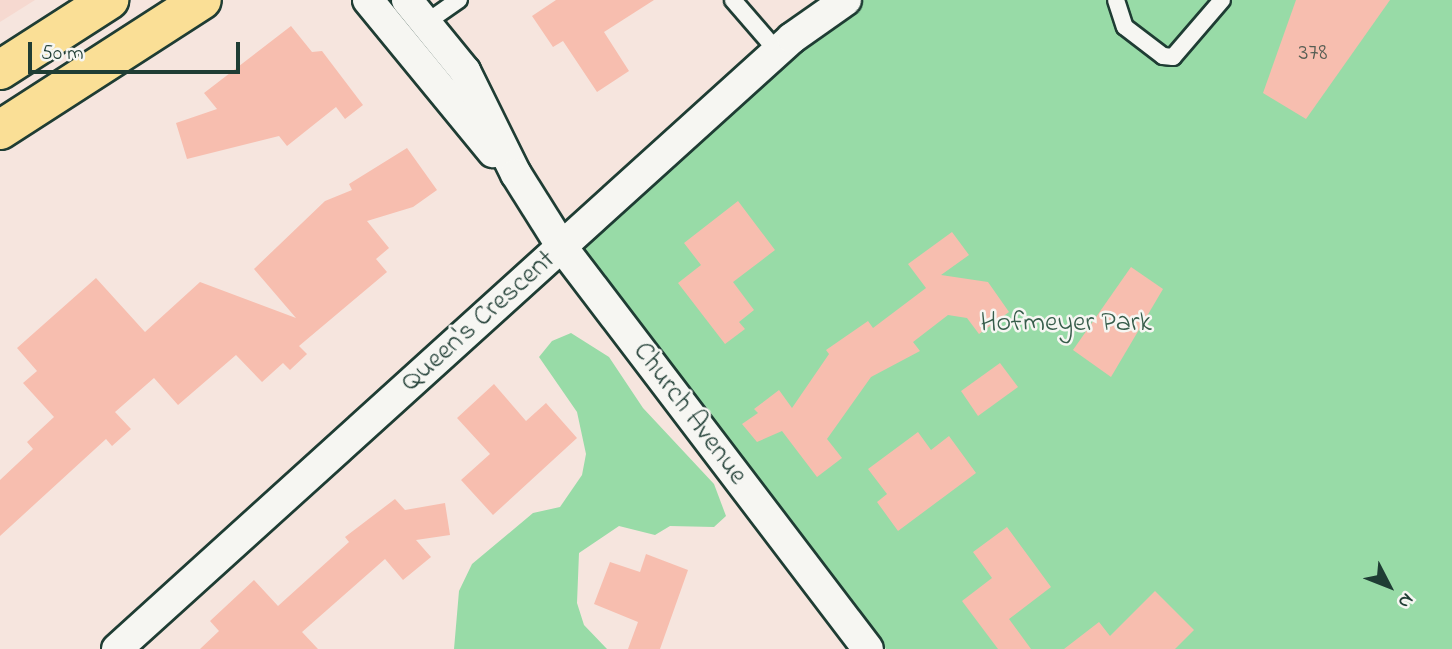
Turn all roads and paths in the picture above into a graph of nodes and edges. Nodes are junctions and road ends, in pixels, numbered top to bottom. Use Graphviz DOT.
graph roads {
  1 [pos="87,0"];
  2 [pos="109,0"];
  3 [pos="202,0"];
  4 [pos="368,0"];
  5 [pos="407,0"];
  6 [pos="459,0"];
  7 [pos="733,0"];
  8 [pos="846,0"];
  9 [pos="1116,0"];
  10 [pos="1222,0"];
  11 [pos="427,22"];
  12 [pos="36,46"];
  13 [pos="778,52"];
  14 [pos="0,70"];
  15 [pos="0,130"];
  16 [pos="516,174"];
  17 [pos="562,247"];
  18 [pos="117,649"];
  19 [pos="869,649"];
  1 -- 12 [label="main road"];
  2 -- 12 [label="main road"];
  3 -- 15 [label="main road"];
  4 -- 16 [label="street, Church Avenue"];
  5 -- 11 [label="street, Church Avenue"];
  6 -- 11 [label="lane"];
  7 -- 13 [label="lane"];
  8 -- 13 [label="street, Queen's Crescent"];
  9 -- 10 [label="lane"];
  11 -- 16 [label="street, Church Avenue"];
  12 -- 14 [label="main road"];
  13 -- 17 [label="street, Queen's Crescent"];
  16 -- 17 [label="street, Church Avenue"];
  17 -- 18 [label="street, Queen's Crescent"];
  17 -- 19 [label="street, Church Avenue"];
}
